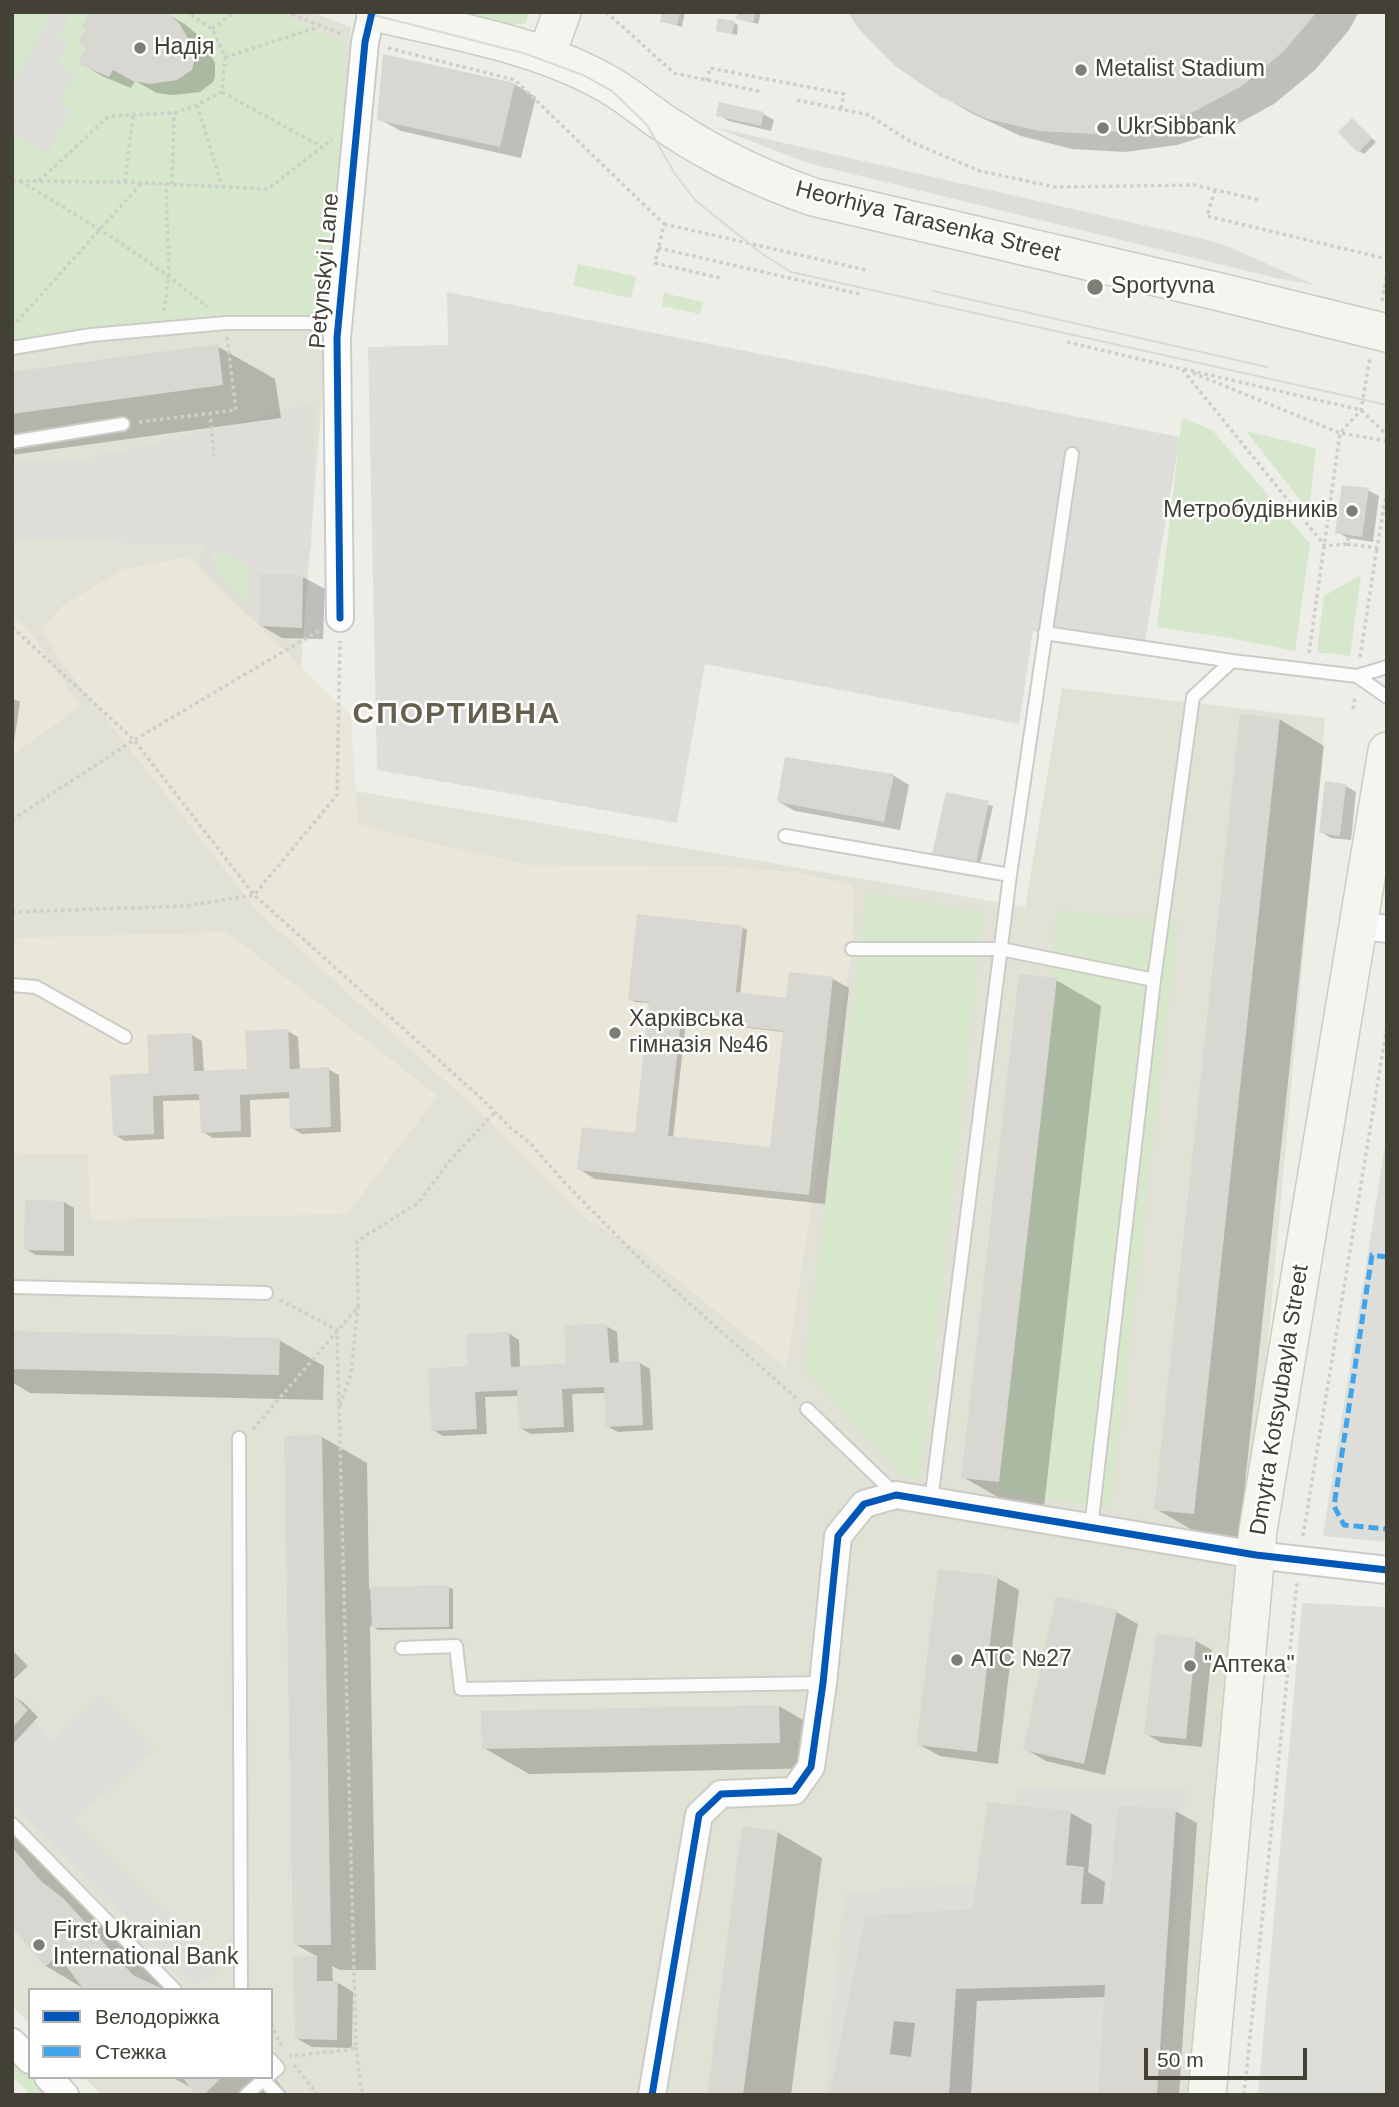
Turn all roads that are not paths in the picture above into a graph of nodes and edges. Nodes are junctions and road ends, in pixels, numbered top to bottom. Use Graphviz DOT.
graph roads {
  1 [pos="562,12"];
  2 [pos="371,22"];
  3 [pos="546,56"];
  4 [pos="338,323"];
  5 [pos="1380,331"];
  6 [pos="12,348"];
  7 [pos="123,424"];
  8 [pos="12,442"];
  9 [pos="1072,454"];
  10 [pos="340,618"];
  11 [pos="1045,633"];
  12 [pos="1232,661"];
  13 [pos="1387,667"];
  14 [pos="1357,676"];
  15 [pos="1387,697"];
  16 [pos="1387,751"];
  17 [pos="785,836"];
  18 [pos="1010,875"];
  19 [pos="1372,927"];
  20 [pos="852,950"];
  21 [pos="1001,950"];
  22 [pos="1154,980"];
  23 [pos="12,985"];
  24 [pos="125,1037"];
  25 [pos="12,1287"];
  26 [pos="266,1293"];
  27 [pos="807,1409"];
  28 [pos="239,1438"];
  29 [pos="896,1495"];
  30 [pos="931,1501"];
  31 [pos="1091,1528"];
  32 [pos="1256,1555"];
  33 [pos="1387,1570"];
  34 [pos="402,1648"];
  35 [pos="823,1682"];
  36 [pos="12,1824"];
  37 [pos="173,1988"];
  38 [pos="242,1988"];
  39 [pos="12,2042"];
  40 [pos="28,2058"];
  41 [pos="50,2079"];
  42 [pos="264,2079"];
  43 [pos="267,2079"];
  44 [pos="65,2095"];
  45 [pos="246,2095"];
  46 [pos="278,2095"];
  47 [pos="652,2095"];
  48 [pos="1208,2095"];
  1 -- 3 [label="main road"];
  2 -- 3 [label="main road, Heorhiya Tarasenka Street"];
  2 -- 4 [label="street, Petynskyi Lane"];
  3 -- 5 [label="main road, Heorhiya Tarasenka Street"];
  4 -- 6 [label="lane"];
  4 -- 10 [label="street, Petynskyi Lane"];
  7 -- 8 [label="lane"];
  9 -- 11 [label="lane"];
  11 -- 12 [label="lane"];
  11 -- 18 [label="lane"];
  12 -- 14 [label="lane"];
  12 -- 22 [label="lane"];
  13 -- 14 [label="lane"];
  14 -- 15 [label="lane"];
  16 -- 19 [label="main road, Dmytra Kotsyubayla Street"];
  17 -- 18 [label="lane"];
  18 -- 21 [label="lane"];
  19 -- 32 [label="main road, Dmytra Kotsyubayla Street"];
  20 -- 21 [label="lane"];
  21 -- 22 [label="lane"];
  21 -- 30 [label="lane"];
  22 -- 31 [label="lane"];
  23 -- 24 [label="lane"];
  25 -- 26 [label="lane"];
  27 -- 29 [label="lane"];
  28 -- 38 [label="lane"];
  29 -- 30 [label="street"];
  29 -- 35 [label="street"];
  30 -- 31 [label="street"];
  31 -- 32 [label="street"];
  32 -- 33 [label="street"];
  32 -- 48 [label="main road, Dmytra Kotsyubayla Street"];
  34 -- 35 [label="lane"];
  35 -- 47 [label="street"];
  36 -- 37 [label="lane"];
  39 -- 40 [label="street"];
  41 -- 44 [label="street"];
  42 -- 45 [label="lane"];
  43 -- 46 [label="lane"];
}
